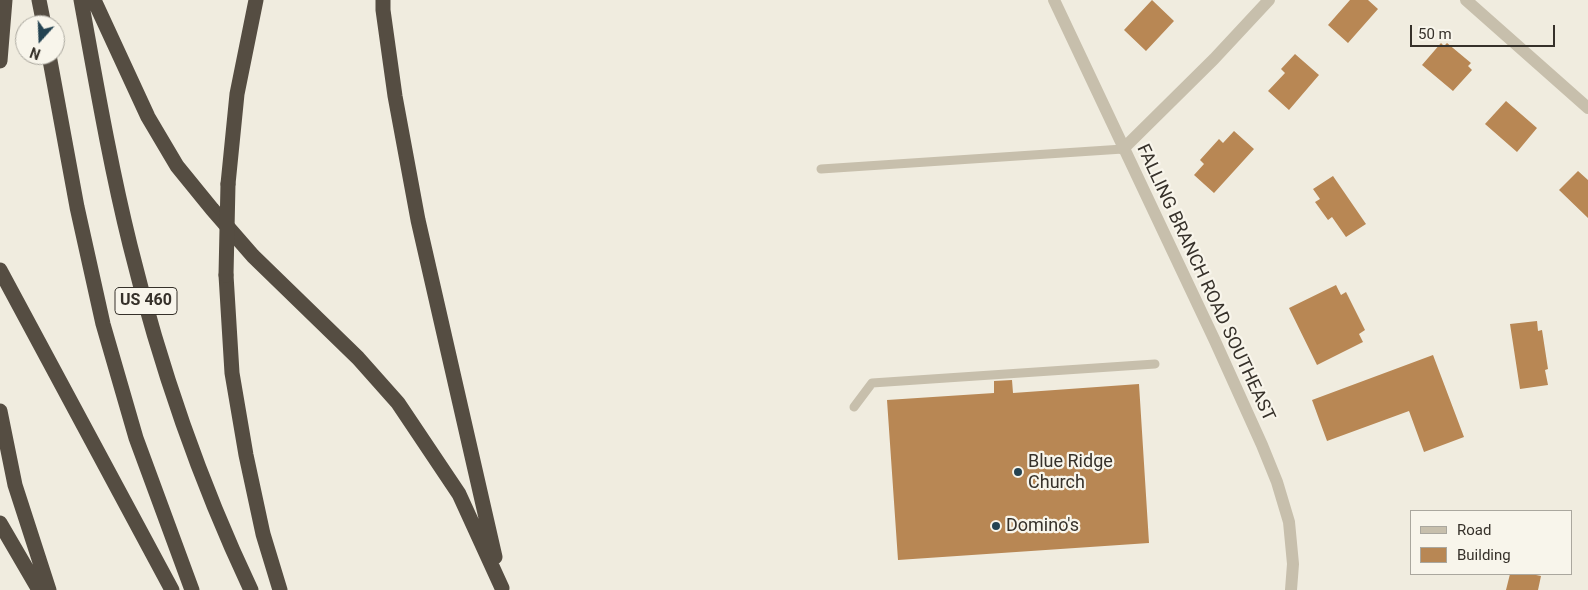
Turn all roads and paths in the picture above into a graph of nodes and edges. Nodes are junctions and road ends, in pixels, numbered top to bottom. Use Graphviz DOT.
graph roads {
  1 [pos="6,0"];
  2 [pos="39,0"];
  3 [pos="81,0"];
  4 [pos="94,0"];
  5 [pos="256,0"];
  6 [pos="383,0"];
  7 [pos="1054,0"];
  8 [pos="1269,0"];
  9 [pos="1466,0"];
  10 [pos="42,15"];
  11 [pos="0,61"];
  12 [pos="51,65"];
  13 [pos="1588,108"];
  14 [pos="1123,149"];
  15 [pos="821,169"];
  16 [pos="0,270"];
  17 [pos="1155,364"];
  18 [pos="854,407"];
  19 [pos="0,411"];
  20 [pos="0,523"];
  21 [pos="502,589"];
  22 [pos="40,590"];
  23 [pos="49,590"];
  24 [pos="172,590"];
  25 [pos="192,590"];
  26 [pos="251,590"];
  27 [pos="280,590"];
  28 [pos="1291,590"];
  1 -- 11 [label="highway"];
  2 -- 10 [label="highway"];
  3 -- 26 [label="highway, US 460"];
  4 -- 21 [label="highway"];
  5 -- 27 [label="highway, bridge"];
  6 -- 21 [label="highway"];
  7 -- 14 [label="street, FALLING BRANCH ROAD SOUTHEAST"];
  8 -- 14 [label="street"];
  9 -- 13 [label="street"];
  12 -- 25 [label="highway, US 460"];
  14 -- 15 [label="lane"];
  14 -- 28 [label="street, FALLING BRANCH ROAD SOUTHEAST"];
  16 -- 24 [label="highway"];
  17 -- 18 [label="lane"];
  19 -- 23 [label="highway"];
  20 -- 22 [label="highway"];
}
